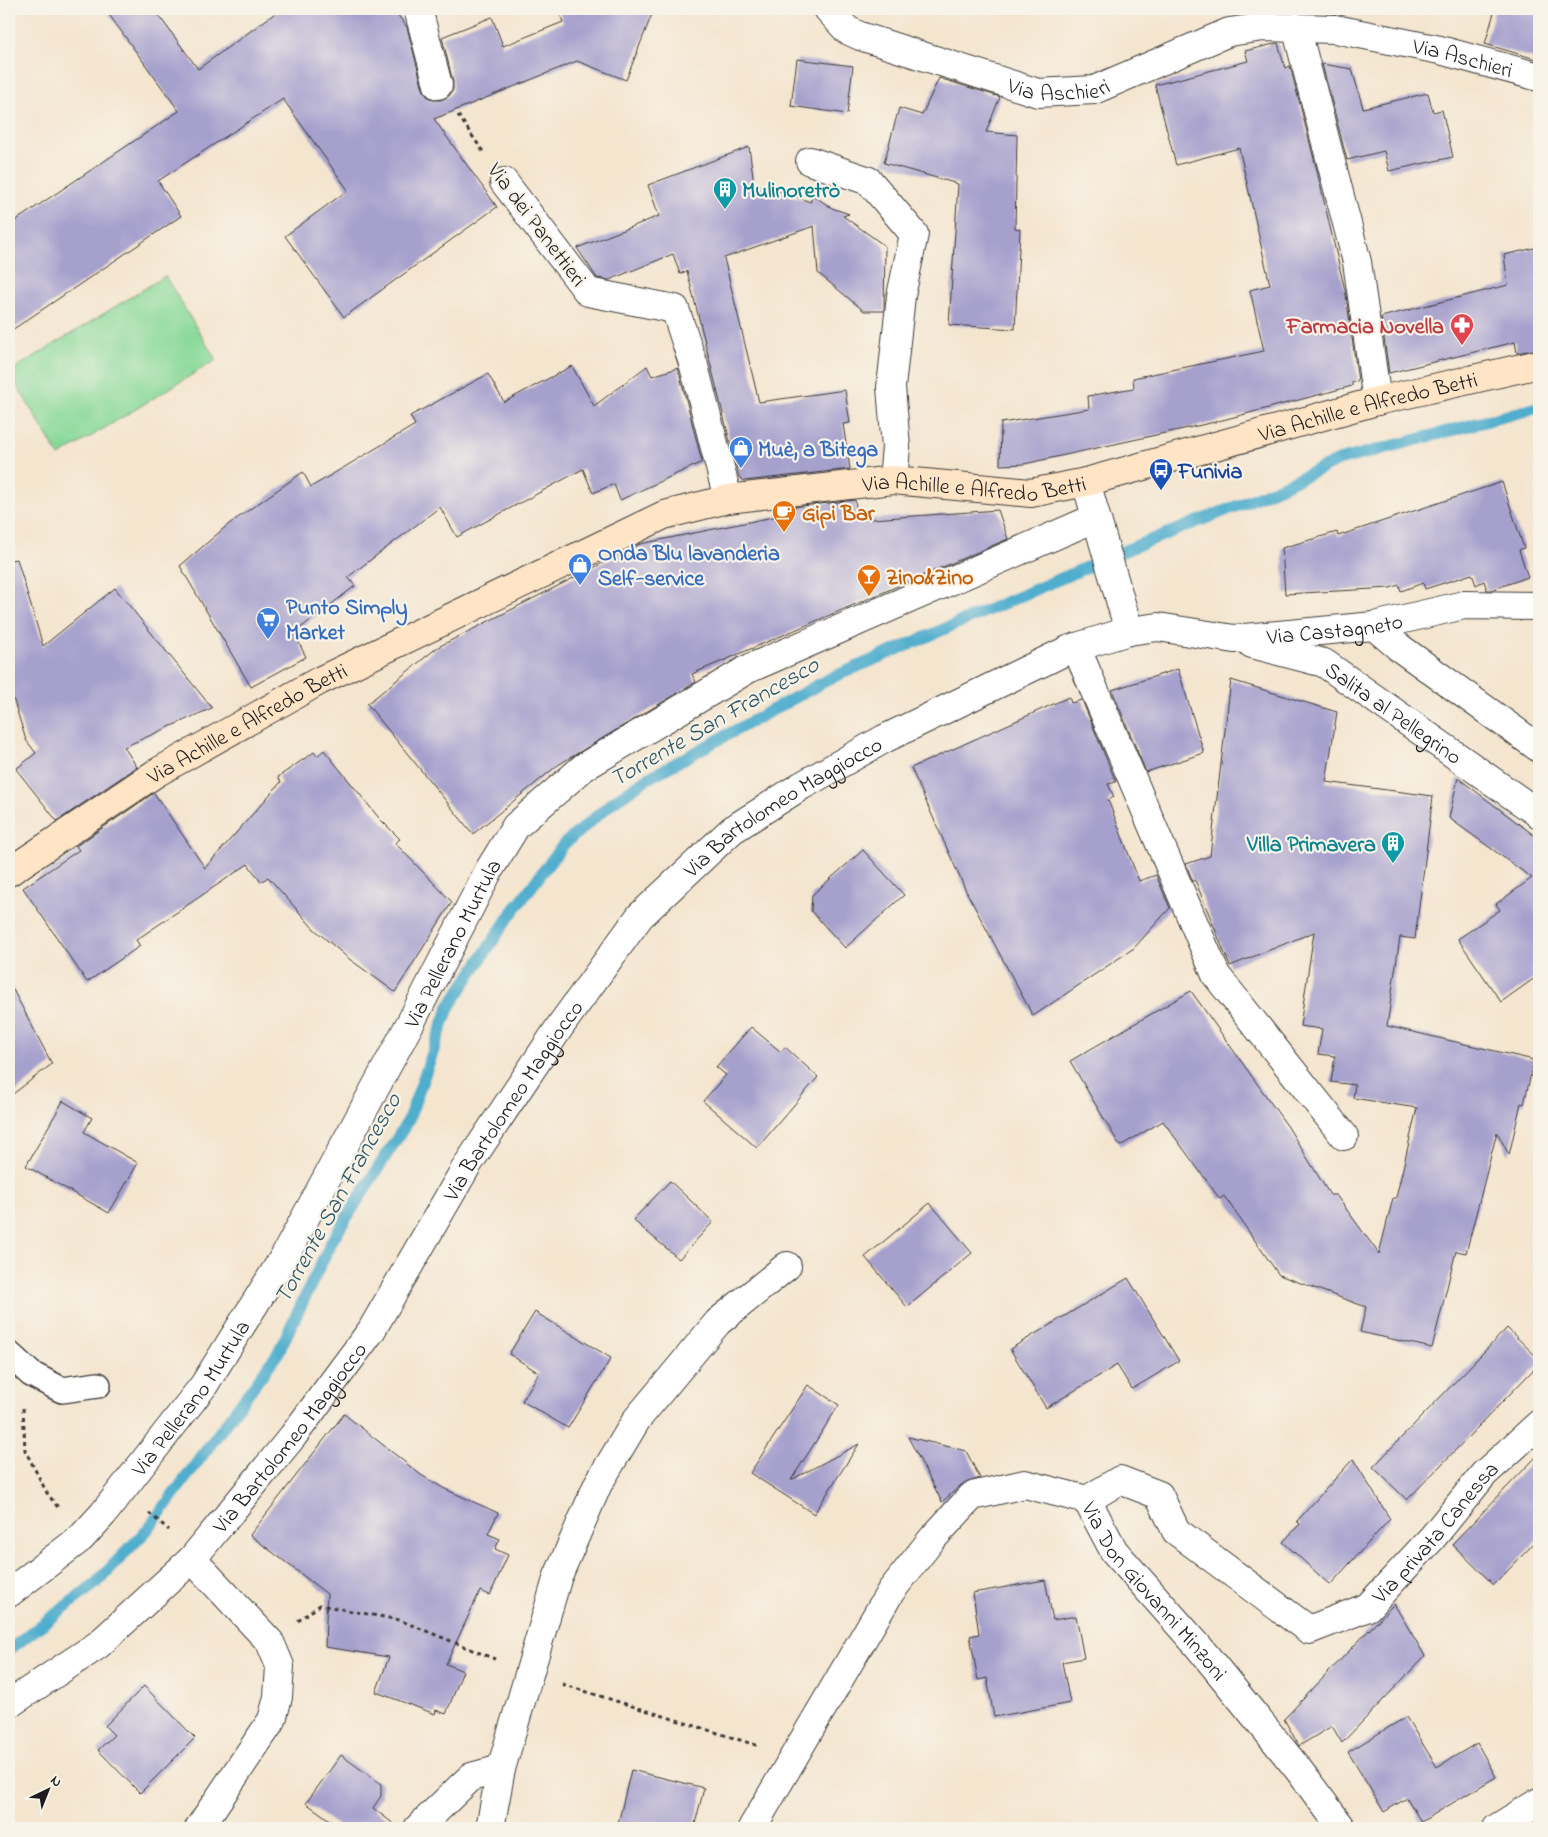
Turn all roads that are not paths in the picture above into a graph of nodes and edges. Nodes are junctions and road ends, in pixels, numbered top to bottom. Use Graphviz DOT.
graph roads {
  1 [pos="418,9"];
  2 [pos="828,9"];
  3 [pos="1296,27"];
  4 [pos="1539,77"];
  5 [pos="438,85"];
  6 [pos="810,161"];
  7 [pos="504,182"];
  8 [pos="1539,364"];
  9 [pos="1377,401"];
  10 [pos="893,480"];
  11 [pos="1086,482"];
  12 [pos="728,499"];
  13 [pos="1095,518"];
  14 [pos="1539,606"];
  15 [pos="1127,622"];
  16 [pos="1374,626"];
  17 [pos="1234,639"];
  18 [pos="1076,647"];
  19 [pos="1539,748"];
  20 [pos="1539,814"];
  21 [pos="9,872"];
  22 [pos="1344,1136"];
  23 [pos="787,1266"];
  24 [pos="9,1354"];
  25 [pos="98,1385"];
  26 [pos="1539,1424"];
  27 [pos="1087,1500"];
  28 [pos="192,1559"];
  29 [pos="9,1593"];
  30 [pos="9,1704"];
  31 [pos="501,1769"];
  32 [pos="1539,1802"];
  33 [pos="199,1828"];
  34 [pos="418,1828"];
  35 [pos="490,1828"];
  36 [pos="752,1828"];
  37 [pos="1342,1828"];
  38 [pos="1497,1828"];
  1 -- 5 [label="street"];
  2 -- 3 [label="street, Via Aschieri"];
  3 -- 4 [label="street, Via Aschieri"];
  3 -- 9 [label="street"];
  6 -- 10 [label="street"];
  7 -- 12 [label="street, Via dei Panettieri"];
  8 -- 9 [label="street, Via Achille e Alfredo Betti"];
  9 -- 11 [label="street, Via Achille e Alfredo Betti"];
  10 -- 11 [label="street, Via Achille e Alfredo Betti"];
  10 -- 12 [label="street, Via Achille e Alfredo Betti"];
  11 -- 13 [label="street"];
  12 -- 21 [label="street, Via Achille e Alfredo Betti"];
  13 -- 15 [label="street"];
  13 -- 29 [label="street, Via Pellerano Murtula"];
  14 -- 16 [label="street, Via Castagneto"];
  15 -- 17 [label="street, Via Castagneto"];
  15 -- 18 [label="street, Via Bartolomeo Maggiocco"];
  16 -- 17 [label="street, Via Castagneto"];
  16 -- 19 [label="street"];
  17 -- 20 [label="street, Salita al Pellegrino"];
  18 -- 22 [label="street"];
  18 -- 28 [label="street, Via Bartolomeo Maggiocco"];
  23 -- 31 [label="street"];
  24 -- 25 [label="lane"];
  26 -- 27 [label="street, Via privata Canessa"];
  27 -- 36 [label="street, Via Don Giovanni Minzoni"];
  27 -- 37 [label="street, Via Don Giovanni Minzoni"];
  28 -- 30 [label="street, Via Bartolomeo Maggiocco"];
  28 -- 33 [label="street"];
  31 -- 34 [label="street"];
  31 -- 35 [label="street"];
  32 -- 38 [label="street"];
}
